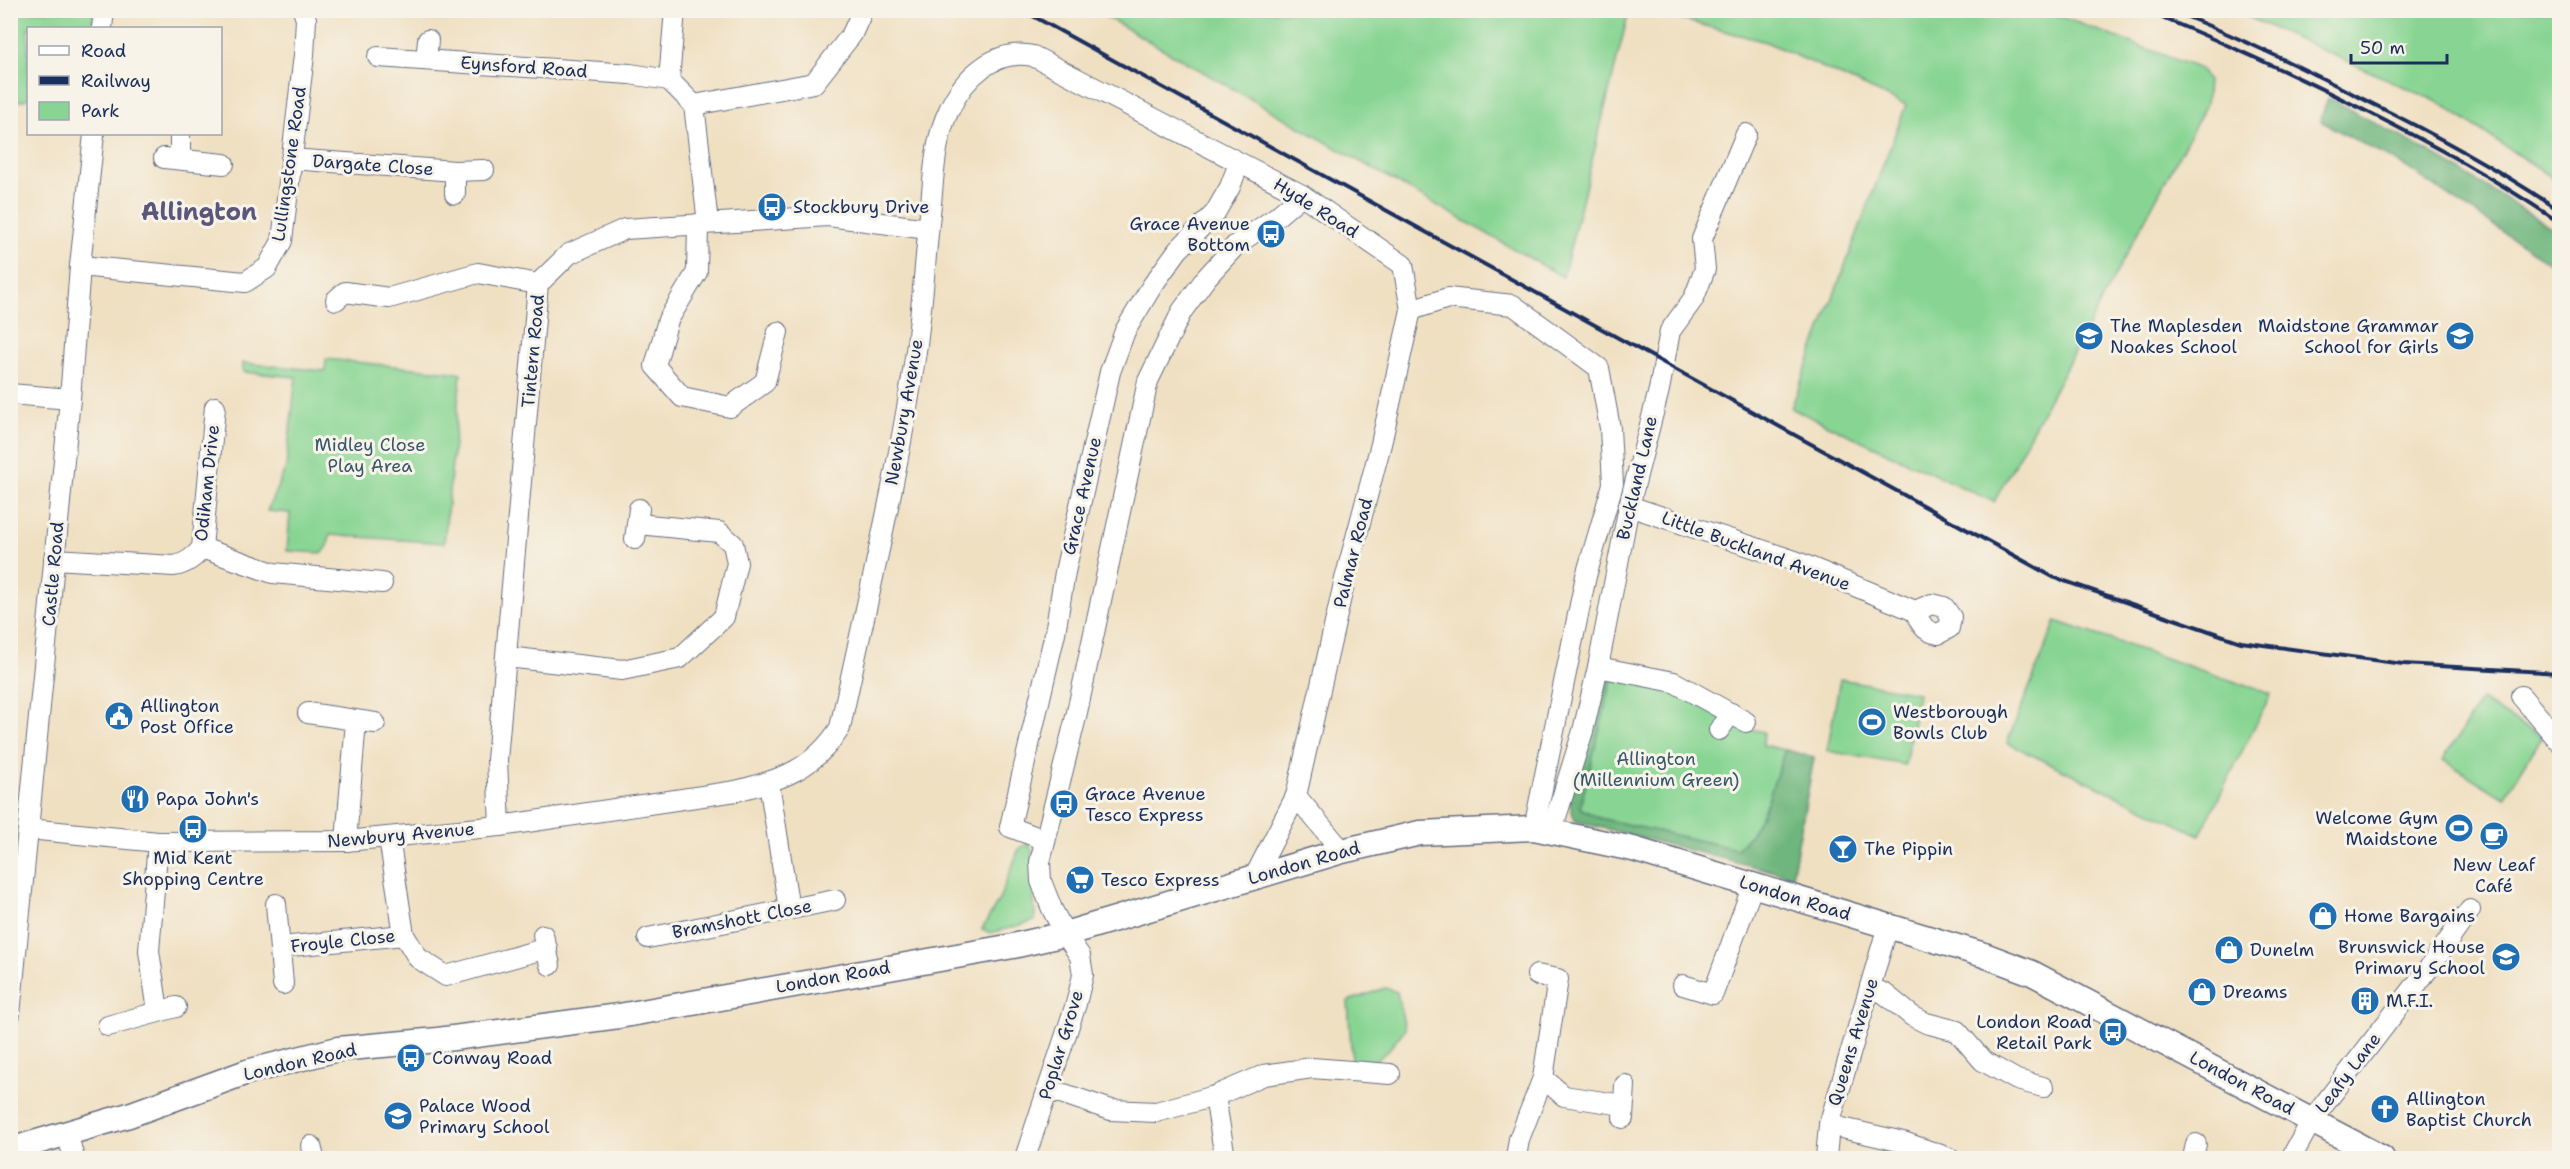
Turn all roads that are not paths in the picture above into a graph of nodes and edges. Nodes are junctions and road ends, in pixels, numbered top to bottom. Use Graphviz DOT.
graph roads {
  1 [pos="104,10"];
  2 [pos="303,10"];
  3 [pos="675,10"];
  4 [pos="861,14"];
  5 [pos="102,27"];
  6 [pos="428,40"];
  7 [pos="1033,56"];
  8 [pos="378,57"];
  9 [pos="426,60"];
  10 [pos="669,80"];
  11 [pos="694,105"];
  12 [pos="1746,134"];
  13 [pos="94,135"];
  14 [pos="180,135"];
  15 [pos="291,159"];
  16 [pos="1239,163"];
  17 [pos="224,164"];
  18 [pos="484,170"];
  19 [pos="455,171"];
  20 [pos="455,194"];
  21 [pos="1302,195"];
  22 [pos="703,224"];
  23 [pos="928,229"];
  24 [pos="80,266"];
  25 [pos="538,284"];
  26 [pos="336,300"];
  27 [pos="1411,310"];
  28 [pos="778,332"];
  29 [pos="10,394"];
  30 [pos="70,399"];
  31 [pos="215,407"];
  32 [pos="1629,506"];
  33 [pos="638,524"];
  34 [pos="202,548"];
  35 [pos="54,559"];
  36 [pos="382,583"];
  37 [pos="1916,611"];
  38 [pos="507,657"];
  39 [pos="1598,667"];
  40 [pos="2521,696"];
  41 [pos="308,714"];
  42 [pos="1732,722"];
  43 [pos="2559,742"];
  44 [pos="769,783"];
  45 [pos="1296,796"];
  46 [pos="500,826"];
  47 [pos="29,829"];
  48 [pos="1542,831"];
  49 [pos="389,838"];
  50 [pos="1046,840"];
  51 [pos="346,841"];
  52 [pos="158,842"];
  53 [pos="1342,851"];
  54 [pos="1255,876"];
  55 [pos="1753,885"];
  56 [pos="835,900"];
  57 [pos="276,904"];
  58 [pos="789,909"];
  59 [pos="2470,910"];
  60 [pos="1888,927"];
  61 [pos="1065,934"];
  62 [pos="404,935"];
  63 [pos="648,938"];
  64 [pos="281,947"];
  65 [pos="546,949"];
  66 [pos="14,950"];
  67 [pos="1537,975"];
  68 [pos="283,984"];
  69 [pos="1683,985"];
  70 [pos="1869,987"];
  71 [pos="10,1014"];
  72 [pos="108,1026"];
  73 [pos="1390,1074"];
  74 [pos="1544,1078"];
  75 [pos="1624,1084"];
  76 [pos="2043,1087"];
  77 [pos="1047,1091"];
  78 [pos="1215,1096"];
  79 [pos="2312,1120"];
  80 [pos="1829,1125"];
  81 [pos="67,1133"];
  82 [pos="10,1150"];
  83 [pos="74,1158"];
  84 [pos="1025,1158"];
  85 [pos="1225,1158"];
  86 [pos="1516,1158"];
  87 [pos="1826,1158"];
  88 [pos="1949,1158"];
  89 [pos="2291,1158"];
  90 [pos="2382,1158"];
  1 -- 5 [label="street"];
  2 -- 15 [label="street, Lullingstone Road"];
  3 -- 10 [label="street"];
  4 -- 11 [label="street"];
  6 -- 9 [label="street"];
  7 -- 16 [label="street, Hyde Road"];
  7 -- 23 [label="street, Newbury Avenue"];
  8 -- 9 [label="street, Eynsford Road"];
  9 -- 10 [label="street, Eynsford Road"];
  10 -- 11 [label="street"];
  11 -- 22 [label="street"];
  12 -- 32 [label="street, Buckland Lane"];
  13 -- 24 [label="street, Castle Road"];
  14 -- 17 [label="street"];
  15 -- 19 [label="street, Dargate Close"];
  15 -- 24 [label="street, Lullingstone Road"];
  16 -- 21 [label="street, Hyde Road"];
  16 -- 50 [label="street, Grace Avenue"];
  18 -- 19 [label="street, Dargate Close"];
  19 -- 20 [label="street, Dargate Close"];
  21 -- 27 [label="street, Hyde Road"];
  21 -- 50 [label="street"];
  22 -- 23 [label="street, Tintern Road"];
  22 -- 25 [label="street, Tintern Road"];
  22 -- 28 [label="street"];
  23 -- 44 [label="street, Newbury Avenue"];
  24 -- 30 [label="street, Castle Road"];
  25 -- 26 [label="street"];
  25 -- 38 [label="street, Tintern Road"];
  27 -- 45 [label="street, Palmar Road"];
  27 -- 48 [label="street, Buckland Lane"];
  29 -- 30 [label="street"];
  30 -- 35 [label="street, Castle Road"];
  31 -- 34 [label="street, Odiham Drive"];
  32 -- 37 [label="street, Little Buckland Avenue"];
  32 -- 39 [label="street, Buckland Lane"];
  33 -- 38 [label="street"];
  34 -- 35 [label="street, Odiham Drive"];
  34 -- 36 [label="street"];
  35 -- 47 [label="street, Castle Road"];
  38 -- 46 [label="street, Tintern Road"];
  39 -- 42 [label="street"];
  39 -- 48 [label="street, Buckland Lane"];
  40 -- 43 [label="street"];
  41 -- 51 [label="street"];
  44 -- 46 [label="street, Newbury Avenue"];
  44 -- 58 [label="street"];
  45 -- 53 [label="street"];
  45 -- 54 [label="street, Palmar Road"];
  46 -- 49 [label="street, Newbury Avenue"];
  47 -- 52 [label="street, Newbury Avenue"];
  47 -- 66 [label="street, Castle Road"];
  48 -- 53 [label="main road, London Road"];
  48 -- 55 [label="main road, London Road"];
  49 -- 51 [label="street, Newbury Avenue"];
  49 -- 62 [label="street, Froyle Close"];
  50 -- 61 [label="street"];
  51 -- 52 [label="street, Newbury Avenue"];
  52 -- 72 [label="street"];
  53 -- 54 [label="main road, London Road"];
  54 -- 61 [label="main road, London Road"];
  55 -- 60 [label="main road, London Road"];
  55 -- 69 [label="street"];
  56 -- 58 [label="street, Bramshott Close"];
  57 -- 64 [label="street, Froyle Close"];
  58 -- 63 [label="street, Bramshott Close"];
  59 -- 79 [label="street, Leafy Lane"];
  60 -- 70 [label="street, Queens Avenue"];
  60 -- 79 [label="main road, London Road"];
  61 -- 77 [label="street, Poplar Grove"];
  61 -- 81 [label="main road, London Road"];
  62 -- 64 [label="street, Froyle Close"];
  62 -- 65 [label="street, Froyle Close"];
  64 -- 68 [label="street, Froyle Close"];
  66 -- 71 [label="street, Castle Road"];
  67 -- 74 [label="street"];
  70 -- 76 [label="street"];
  70 -- 80 [label="street, Queens Avenue"];
  73 -- 78 [label="street"];
  74 -- 75 [label="street"];
  74 -- 86 [label="street"];
  77 -- 78 [label="street"];
  77 -- 84 [label="street, Poplar Grove"];
  78 -- 85 [label="street"];
  79 -- 89 [label="street, Leafy Lane"];
  79 -- 90 [label="main road, London Road"];
  80 -- 87 [label="street, Queens Avenue"];
  80 -- 88 [label="street"];
  81 -- 82 [label="main road, London Road"];
  81 -- 83 [label="street"];
}
